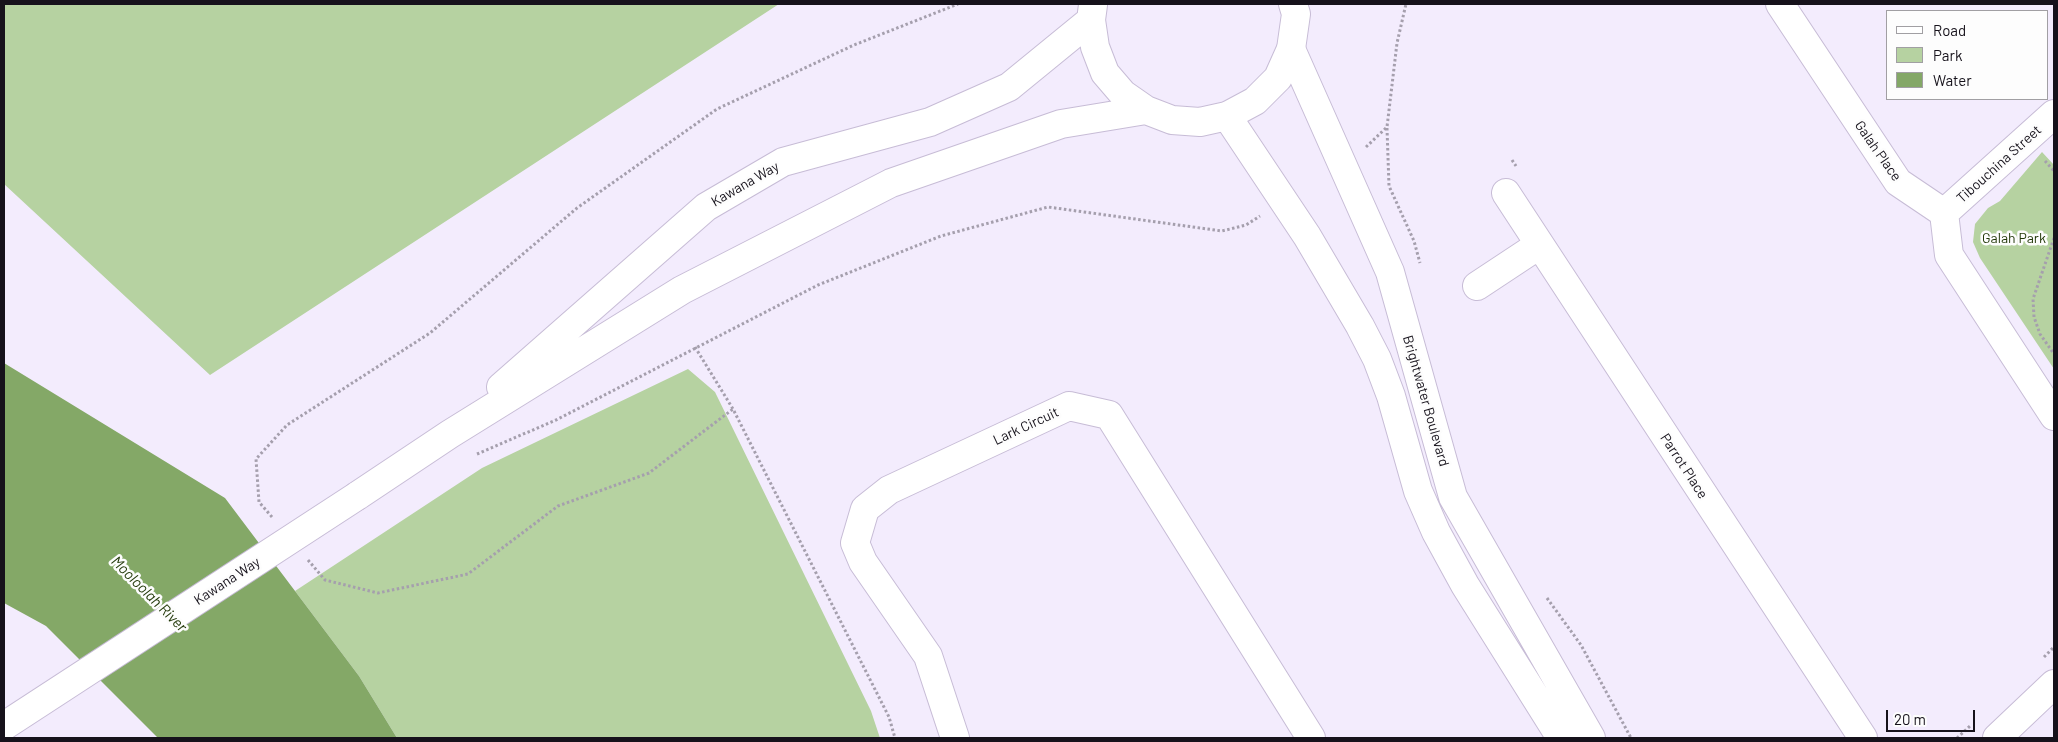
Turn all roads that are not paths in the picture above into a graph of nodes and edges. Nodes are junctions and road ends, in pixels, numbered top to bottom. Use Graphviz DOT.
graph roads {
  1 [pos="1780,4"];
  2 [pos="1296,7"];
  3 [pos="1092,12"];
  4 [pos="1292,49"];
  5 [pos="1146,110"];
  6 [pos="2054,114"];
  7 [pos="1227,116"];
  8 [pos="1506,193"];
  9 [pos="1944,213"];
  10 [pos="1539,245"];
  11 [pos="1477,286"];
  12 [pos="2054,416"];
  13 [pos="450,434"];
  14 [pos="2054,684"];
  15 [pos="4,726"];
  16 [pos="955,738"];
  17 [pos="1311,738"];
  18 [pos="1561,738"];
  19 [pos="1591,738"];
  20 [pos="1863,738"];
  21 [pos="1997,738"];
  1 -- 9 [label="street, Galah Place"];
  2 -- 4 [label="street"];
  3 -- 5 [label="street"];
  3 -- 13 [label="street, Kawana Way"];
  4 -- 7 [label="street"];
  4 -- 19 [label="street, Brightwater Boulevard"];
  5 -- 7 [label="street"];
  5 -- 13 [label="street, Kawana Way"];
  6 -- 9 [label="street, Tibouchina Street"];
  7 -- 18 [label="street"];
  8 -- 10 [label="street, Parrot Place"];
  9 -- 12 [label="street"];
  10 -- 11 [label="street"];
  10 -- 20 [label="street, Parrot Place"];
  13 -- 15 [label="street, Kawana Way, bridge"];
  14 -- 21 [label="street"];
  16 -- 17 [label="street, Lark Circuit"];
}
